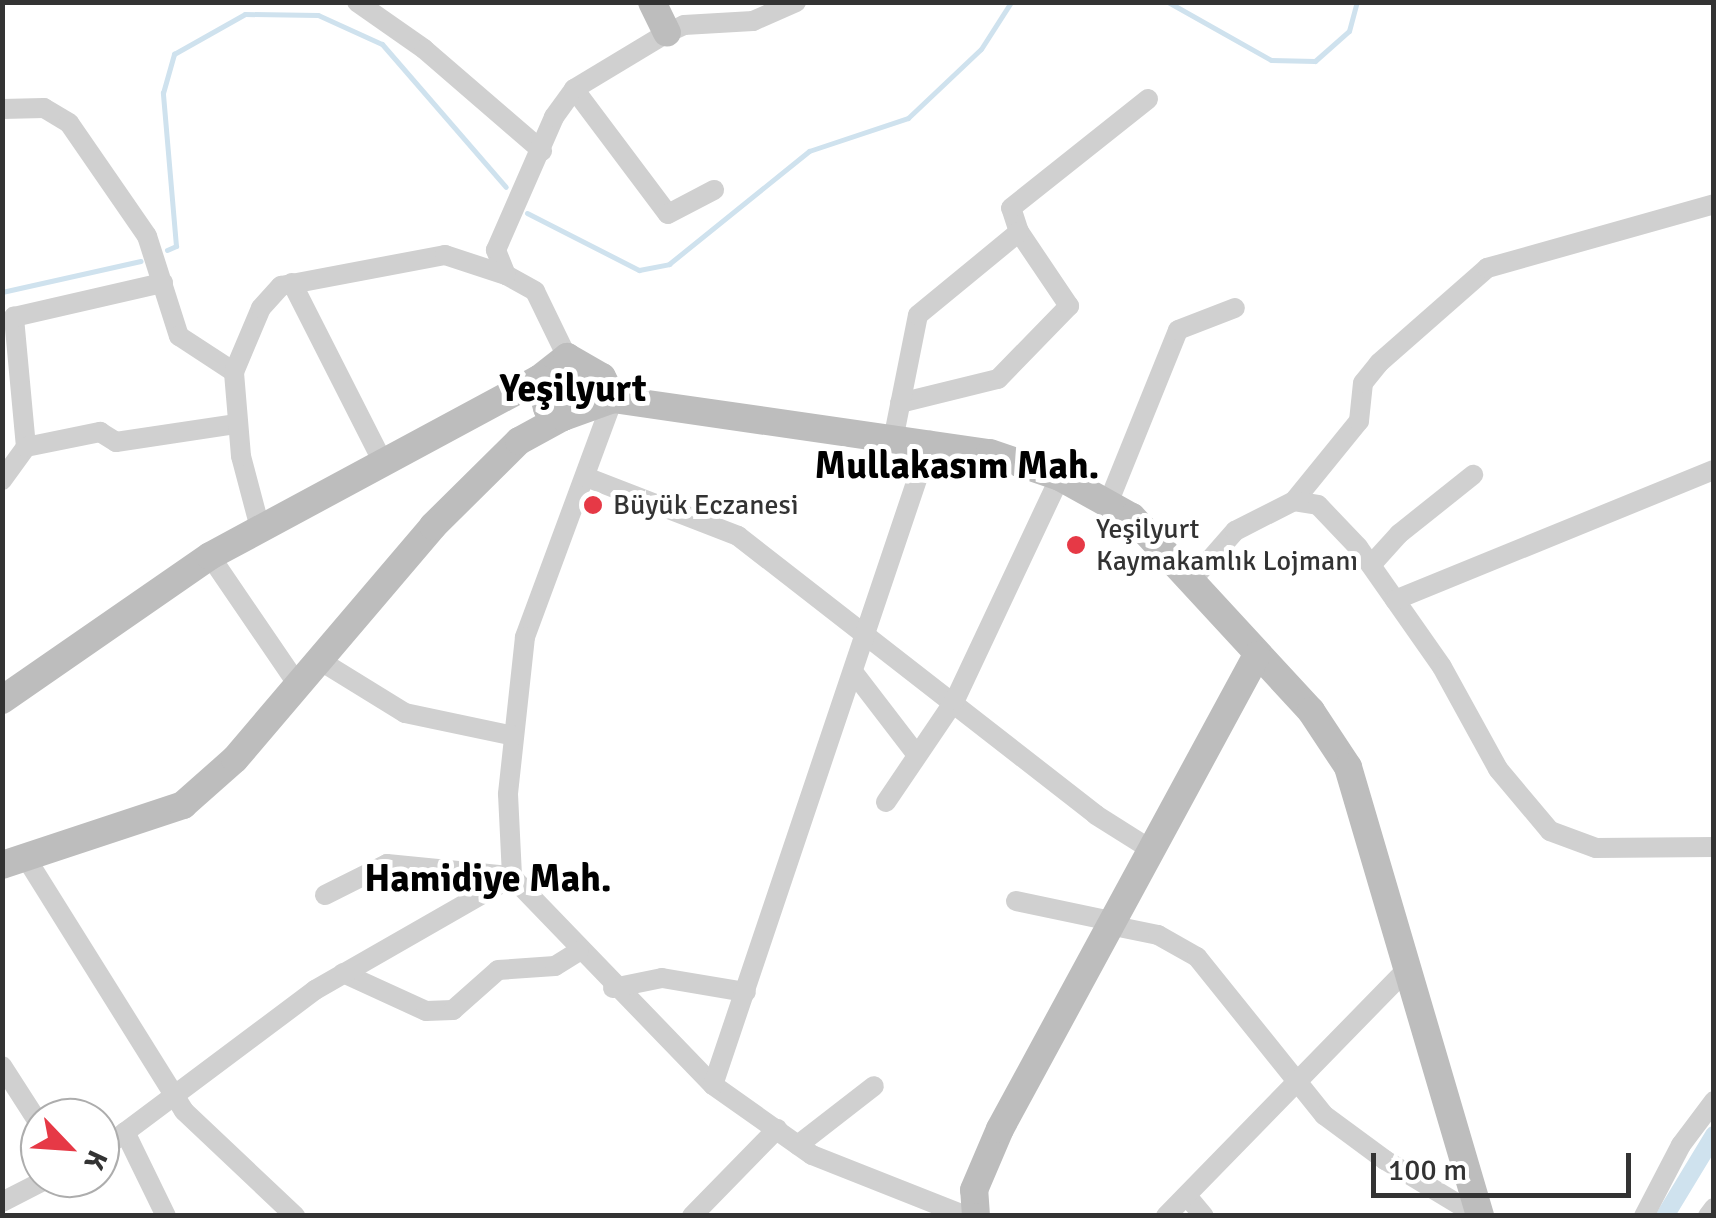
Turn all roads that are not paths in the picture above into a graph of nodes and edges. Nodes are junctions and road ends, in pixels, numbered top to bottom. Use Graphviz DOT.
graph roads {
  1 [pos="357,2"];
  2 [pos="652,2"];
  3 [pos="796,2"];
  4 [pos="667,33"];
  5 [pos="574,89"];
  6 [pos="1148,99"];
  7 [pos="2,109"];
  8 [pos="542,152"];
  9 [pos="714,190"];
  10 [pos="1714,204"];
  11 [pos="1019,232"];
  12 [pos="506,275"];
  13 [pos="292,283"];
  14 [pos="163,284"];
  15 [pos="1234,308"];
  16 [pos="567,357"];
  17 [pos="234,372"];
  18 [pos="539,379"];
  19 [pos="613,399"];
  20 [pos="900,403"];
  21 [pos="563,417"];
  22 [pos="237,424"];
  23 [pos="894,435"];
  24 [pos="930,441"];
  25 [pos="26,448"];
  26 [pos="383,462"];
  27 [pos="1714,470"];
  28 [pos="1473,475"];
  29 [pos="586,476"];
  30 [pos="1060,477"];
  31 [pos="2,480"];
  32 [pos="1294,500"];
  33 [pos="1109,502"];
  34 [pos="260,528"];
  35 [pos="210,556"];
  36 [pos="1371,566"];
  37 [pos="1193,579"];
  38 [pos="1395,600"];
  39 [pos="867,635"];
  40 [pos="1256,655"];
  41 [pos="319,660"];
  42 [pos="854,673"];
  43 [pos="298,685"];
  44 [pos="2,700"];
  45 [pos="954,700"];
  46 [pos="514,736"];
  47 [pos="917,755"];
  48 [pos="886,802"];
  49 [pos="1714,847"];
  50 [pos="1150,849"];
  51 [pos="14,862"];
  52 [pos="512,877"];
  53 [pos="325,895"];
  54 [pos="1016,901"];
  55 [pos="1115,924"];
  56 [pos="578,951"];
  57 [pos="1405,971"];
  58 [pos="344,972"];
  59 [pos="613,988"];
  60 [pos="746,992"];
  61 [pos="2,1066"];
  62 [pos="714,1084"];
  63 [pos="874,1086"];
  64 [pos="1297,1086"];
  65 [pos="178,1093"];
  66 [pos="23,1098"];
  67 [pos="1714,1101"];
  68 [pos="777,1129"];
  69 [pos="124,1132"];
  70 [pos="120,1135"];
  71 [pos="798,1145"];
  72 [pos="1187,1196"];
  73 [pos="1714,1208"];
  74 [pos="936,1211"];
  75 [pos="166,1216"];
  76 [pos="294,1216"];
  77 [pos="692,1216"];
  78 [pos="966,1216"];
  79 [pos="976,1216"];
  80 [pos="1166,1216"];
  81 [pos="1204,1216"];
  82 [pos="1479,1216"];
  83 [pos="1644,1216"];
  84 [pos="1708,1216"];
  1 -- 8 [label="street"];
  2 -- 4 [label="main road"];
  3 -- 4 [label="street"];
  4 -- 5 [label="street"];
  5 -- 8 [label="street"];
  5 -- 9 [label="street"];
  6 -- 11 [label="street"];
  7 -- 14 [label="street"];
  8 -- 12 [label="street"];
  10 -- 32 [label="street"];
  11 -- 20 [label="street"];
  11 -- 20 [label="street"];
  12 -- 13 [label="street"];
  12 -- 16 [label="street"];
  13 -- 17 [label="street"];
  13 -- 26 [label="street"];
  14 -- 17 [label="street"];
  14 -- 25 [label="street"];
  15 -- 33 [label="street"];
  16 -- 18 [label="main road"];
  16 -- 19 [label="main road"];
  17 -- 22 [label="street"];
  18 -- 21 [label="main road"];
  18 -- 26 [label="main road"];
  19 -- 21 [label="main road"];
  19 -- 23 [label="main road"];
  19 -- 29 [label="street"];
  20 -- 23 [label="street"];
  21 -- 41 [label="main road"];
  22 -- 25 [label="street"];
  22 -- 34 [label="street"];
  23 -- 24 [label="main road"];
  24 -- 30 [label="main road"];
  24 -- 39 [label="street"];
  25 -- 31 [label="street"];
  26 -- 34 [label="main road"];
  27 -- 38 [label="street"];
  28 -- 36 [label="street"];
  29 -- 39 [label="street"];
  29 -- 46 [label="street"];
  30 -- 33 [label="main road"];
  30 -- 45 [label="street"];
  32 -- 36 [label="street"];
  32 -- 37 [label="street"];
  33 -- 37 [label="main road"];
  34 -- 35 [label="main road"];
  35 -- 43 [label="street"];
  35 -- 44 [label="main road"];
  36 -- 38 [label="street"];
  37 -- 40 [label="main road"];
  38 -- 49 [label="street"];
  39 -- 42 [label="street"];
  39 -- 45 [label="street"];
  40 -- 50 [label="main road"];
  40 -- 57 [label="main road"];
  41 -- 43 [label="main road"];
  41 -- 46 [label="street"];
  42 -- 47 [label="street"];
  42 -- 60 [label="street"];
  43 -- 51 [label="main road"];
  45 -- 47 [label="street"];
  45 -- 50 [label="street"];
  46 -- 52 [label="street"];
  47 -- 48 [label="street"];
  50 -- 55 [label="main road"];
  51 -- 65 [label="street"];
  52 -- 53 [label="street"];
  52 -- 56 [label="street"];
  52 -- 58 [label="street"];
  54 -- 55 [label="street"];
  55 -- 64 [label="street"];
  55 -- 79 [label="main road"];
  56 -- 58 [label="street"];
  56 -- 59 [label="street"];
  57 -- 64 [label="street"];
  57 -- 82 [label="main road"];
  58 -- 65 [label="street"];
  59 -- 60 [label="street"];
  59 -- 62 [label="street"];
  60 -- 62 [label="street"];
  61 -- 66 [label="street"];
  62 -- 68 [label="street"];
  63 -- 71 [label="street"];
  64 -- 72 [label="street"];
  64 -- 82 [label="street"];
  65 -- 69 [label="street"];
  65 -- 76 [label="street"];
  67 -- 83 [label="street"];
  68 -- 71 [label="street"];
  68 -- 77 [label="street"];
  69 -- 70 [label="street"];
  69 -- 75 [label="street"];
  71 -- 74 [label="street"];
  72 -- 80 [label="street"];
  72 -- 81 [label="street"];
  73 -- 84 [label="street"];
  74 -- 78 [label="street"];
}
